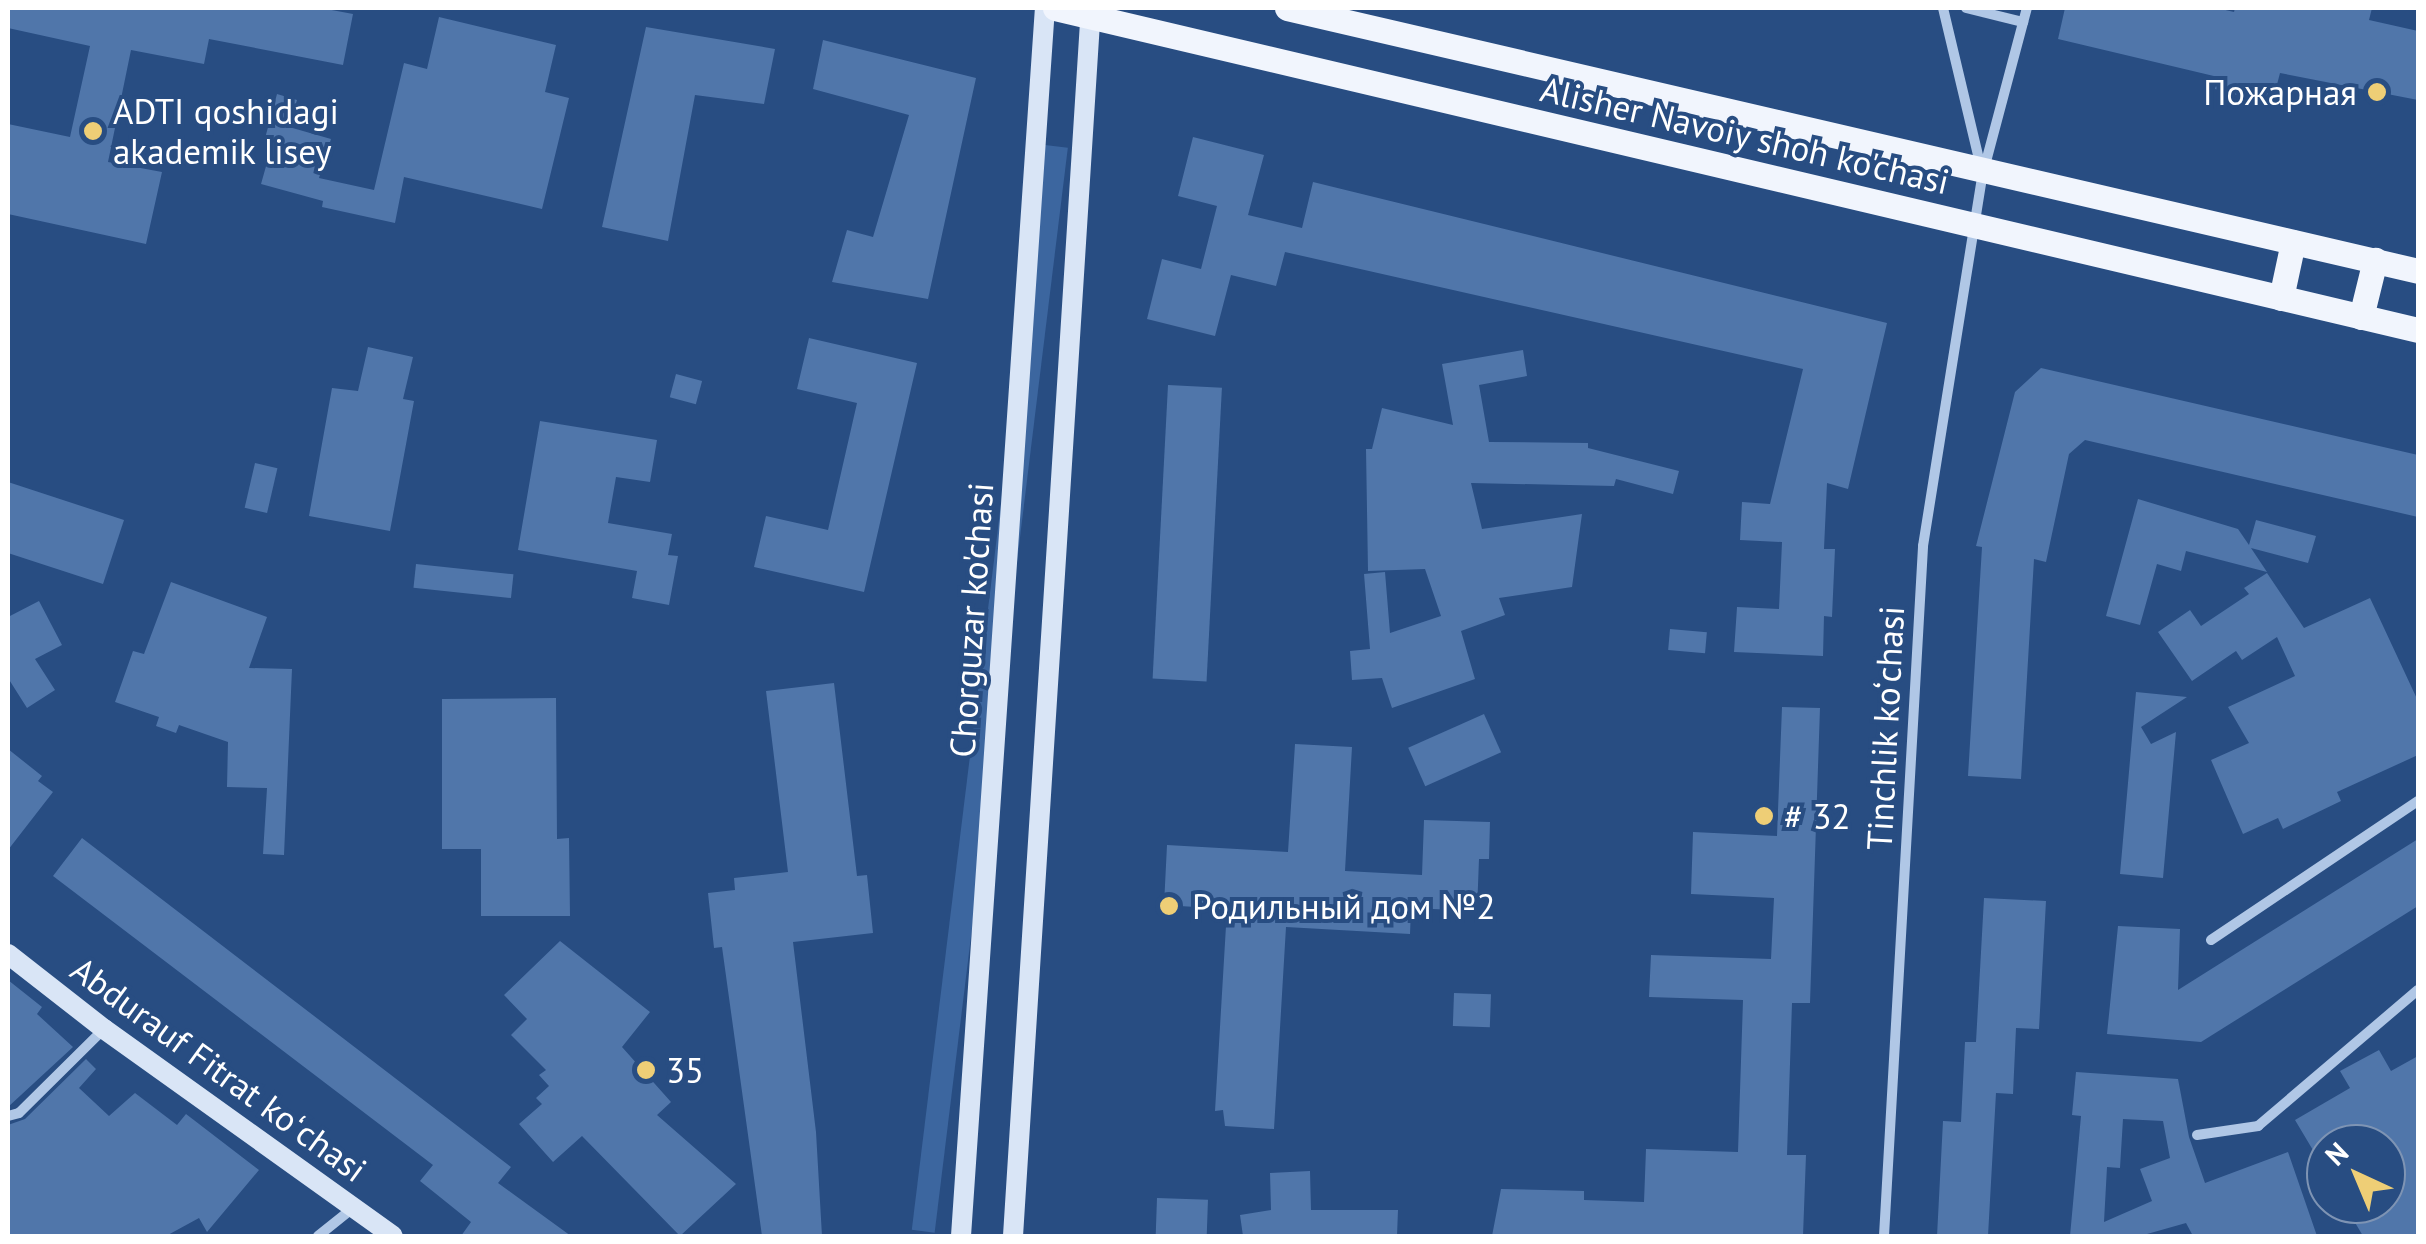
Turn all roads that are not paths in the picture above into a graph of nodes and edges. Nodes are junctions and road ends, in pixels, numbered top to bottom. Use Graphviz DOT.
graph roads {
  1 [pos="1045,8"];
  2 [pos="1054,8"];
  3 [pos="1287,8"];
  4 [pos="1943,8"];
  5 [pos="1966,8"];
  6 [pos="2028,8"];
  7 [pos="1090,12"];
  8 [pos="2023,22"];
  9 [pos="1982,173"];
  10 [pos="1973,225"];
  11 [pos="2293,242"];
  12 [pos="2376,260"];
  13 [pos="2418,271"];
  14 [pos="2281,298"];
  15 [pos="2362,317"];
  16 [pos="2418,330"];
  17 [pos="2418,801"];
  18 [pos="2210,940"];
  19 [pos="8,954"];
  20 [pos="2418,990"];
  21 [pos="104,1029"];
  22 [pos="8,1116"];
  23 [pos="2197,1136"];
  24 [pos="353,1208"];
  25 [pos="318,1236"];
  26 [pos="392,1236"];
  27 [pos="961,1236"];
  28 [pos="1013,1236"];
  29 [pos="1884,1236"];
  1 -- 27 [label="main road, Chorguzar ko'chasi"];
  2 -- 7 [label="main road, Alisher Navoiy shoh ko'chasi"];
  3 -- 9 [label="main road, Alisher Navoiy shoh ko'chasi"];
  4 -- 9 [label="street"];
  5 -- 8 [label="street"];
  6 -- 8 [label="street, Tinchlik kо‘chasi"];
  7 -- 10 [label="main road, Alisher Navoiy shoh ko'chasi"];
  7 -- 28 [label="main road"];
  8 -- 9 [label="street, Tinchlik kо‘chasi"];
  9 -- 10 [label="street, Tinchlik kо‘chasi"];
  9 -- 11 [label="main road, Alisher Navoiy shoh ko'chasi"];
  10 -- 14 [label="main road, Alisher Navoiy shoh ko'chasi"];
  10 -- 29 [label="street, Tinchlik kо‘chasi"];
  11 -- 12 [label="main road, Alisher Navoiy shoh ko'chasi"];
  11 -- 14 [label="main road"];
  12 -- 13 [label="main road, Alisher Navoiy shoh ko'chasi"];
  12 -- 15 [label="main road"];
  14 -- 15 [label="main road, Alisher Navoiy shoh ko'chasi"];
  15 -- 16 [label="main road, Alisher Navoiy shoh ko'chasi"];
  17 -- 18 [label="street"];
  19 -- 21 [label="main road, Abdurauf Fitrat koʻchasi"];
  20 -- 23 [label="street"];
  21 -- 22 [label="street"];
  21 -- 24 [label="main road, Abdurauf Fitrat koʻchasi"];
  24 -- 25 [label="street"];
  24 -- 26 [label="main road, Abdurauf Fitrat koʻchasi"];
}
